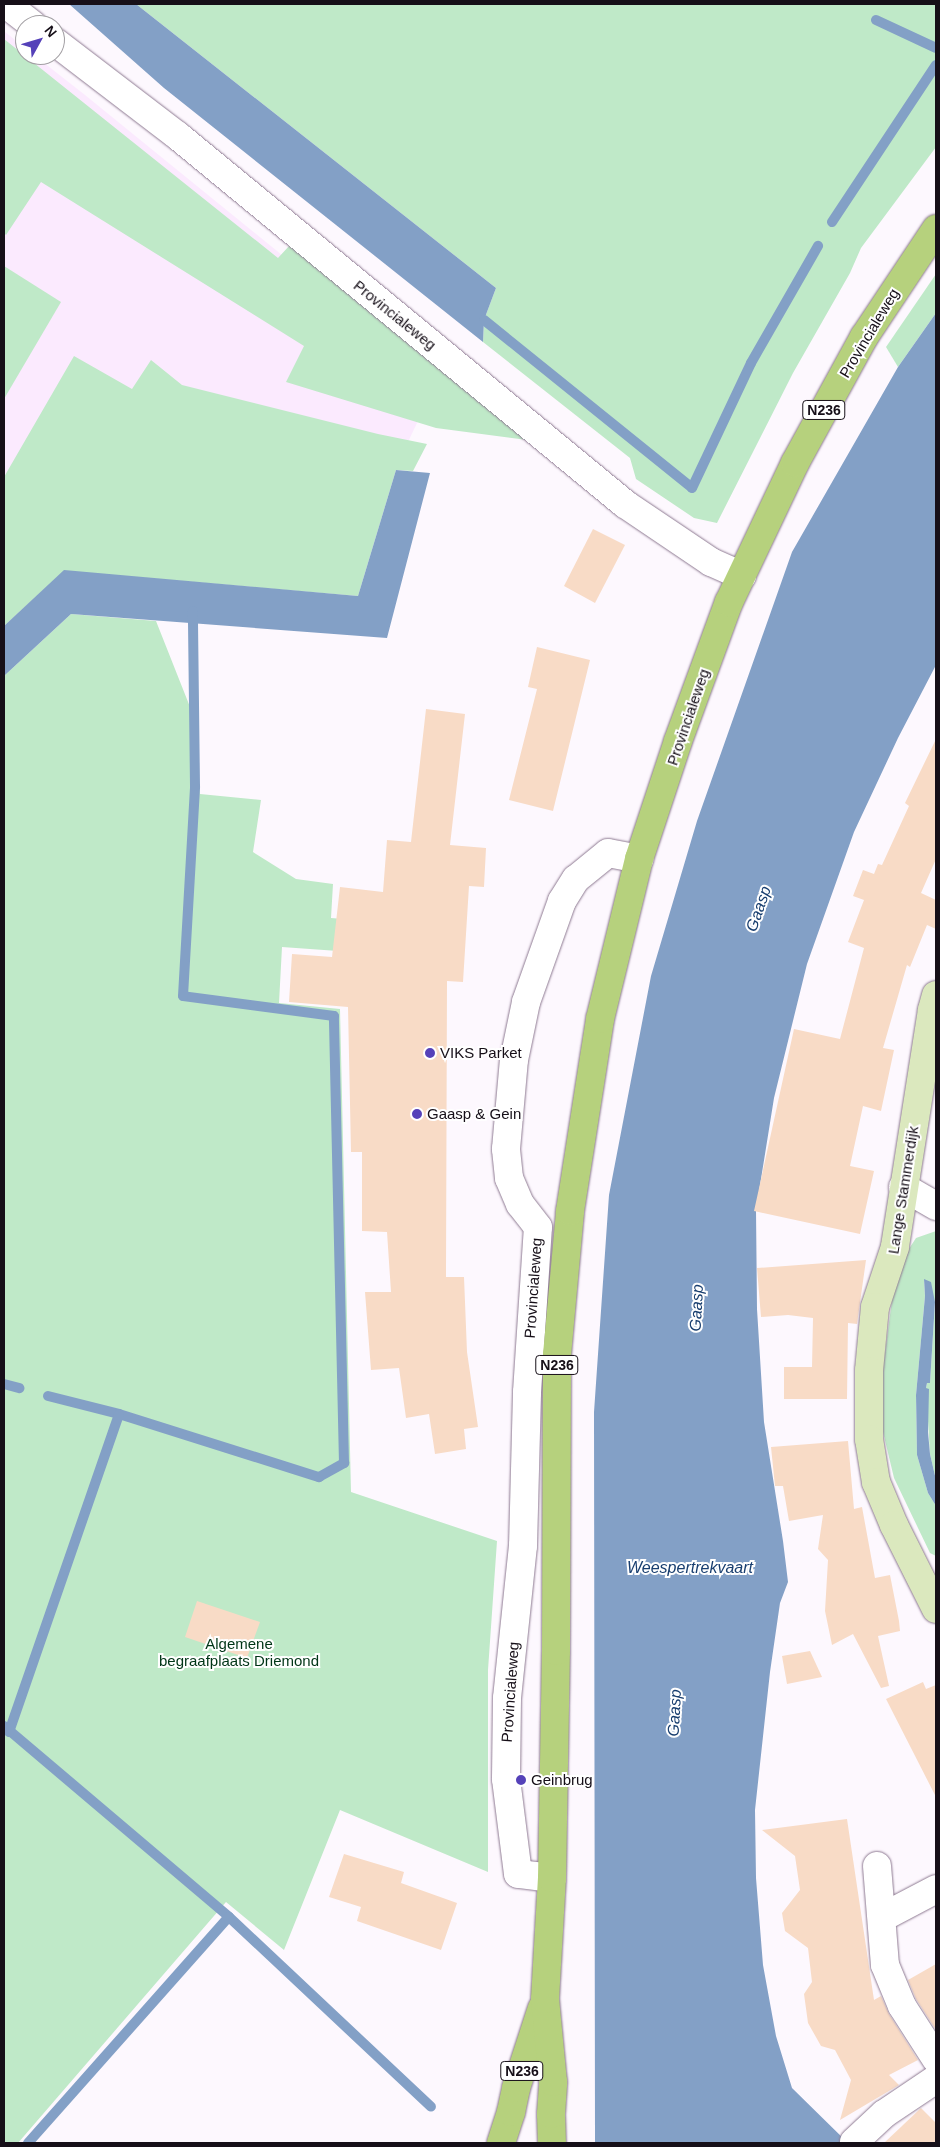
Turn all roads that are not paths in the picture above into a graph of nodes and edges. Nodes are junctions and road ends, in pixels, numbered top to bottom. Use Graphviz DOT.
graph roads {
  1 [pos="6,4"];
  2 [pos="20,15"];
  3 [pos="65,50"];
  4 [pos="936,229"];
  5 [pos="742,576"];
  6 [pos="639,859"];
  7 [pos="936,996"];
  8 [pos="903,1187"];
  9 [pos="936,1206"];
  10 [pos="936,1609"];
  11 [pos="877,1866"];
  12 [pos="552,1878"];
  13 [pos="936,1889"];
  14 [pos="883,1917"];
  15 [pos="545,1999"];
  16 [pos="936,2059"];
  17 [pos="936,2079"];
  18 [pos="854,2142"];
  19 [pos="501,2143"];
  20 [pos="552,2143"];
  1 -- 2 [label="street"];
  3 -- 5 [label="street, Provincialeweg"];
  4 -- 5 [label="main road, Provincialeweg / N236"];
  5 -- 6 [label="main road, Provincialeweg / N236"];
  6 -- 12 [label="main road, Provincialeweg / N236"];
  6 -- 12 [label="street, Provincialeweg"];
  7 -- 8 [label="street, Lange Stammerdijk"];
  8 -- 9 [label="street"];
  8 -- 10 [label="street, Lange Stammerdijk"];
  11 -- 14 [label="street"];
  12 -- 15 [label="main road, Provincialeweg / N236"];
  13 -- 14 [label="street"];
  14 -- 16 [label="street"];
  15 -- 19 [label="main road, Provincialeweg / N236"];
  15 -- 20 [label="main road, Provincialeweg / N236"];
  17 -- 18 [label="street"];
}
